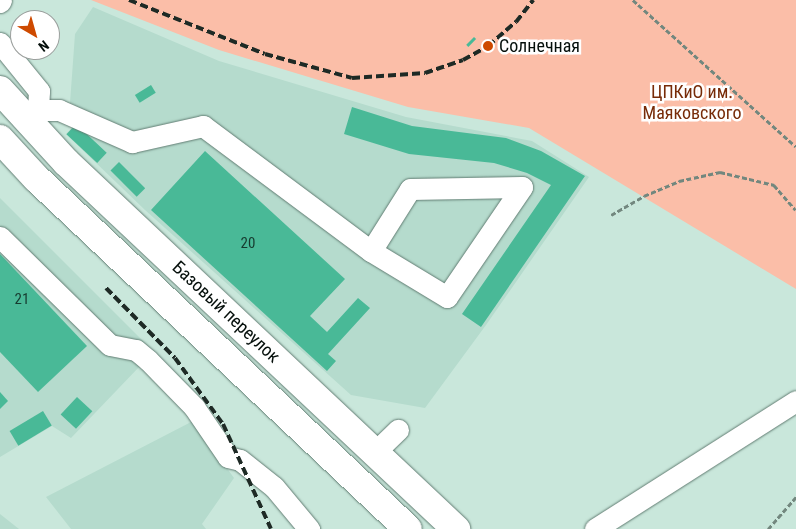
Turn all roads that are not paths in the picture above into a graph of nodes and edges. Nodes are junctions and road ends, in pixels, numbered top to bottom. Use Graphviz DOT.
graph roads {
  1 [pos="0,43"];
  2 [pos="0,90"];
  3 [pos="32,115"];
  4 [pos="0,138"];
  5 [pos="0,237"];
  6 [pos="371,251"];
  7 [pos="796,401"];
  8 [pos="398,430"];
  9 [pos="375,452"];
  10 [pos="309,529"];
  11 [pos="408,529"];
  12 [pos="456,529"];
  13 [pos="595,529"];
  1 -- 3 [label="street"];
  2 -- 3 [label="main road, Базовый переулок"];
  3 -- 6 [label="street"];
  3 -- 9 [label="main road, Базовый переулок"];
  4 -- 11 [label="main road, Базовый переулок"];
  5 -- 10 [label="street"];
  6 -- 6 [label="street"];
  7 -- 13 [label="street"];
  8 -- 9 [label="street"];
  9 -- 12 [label="main road, Базовый переулок"];
}
